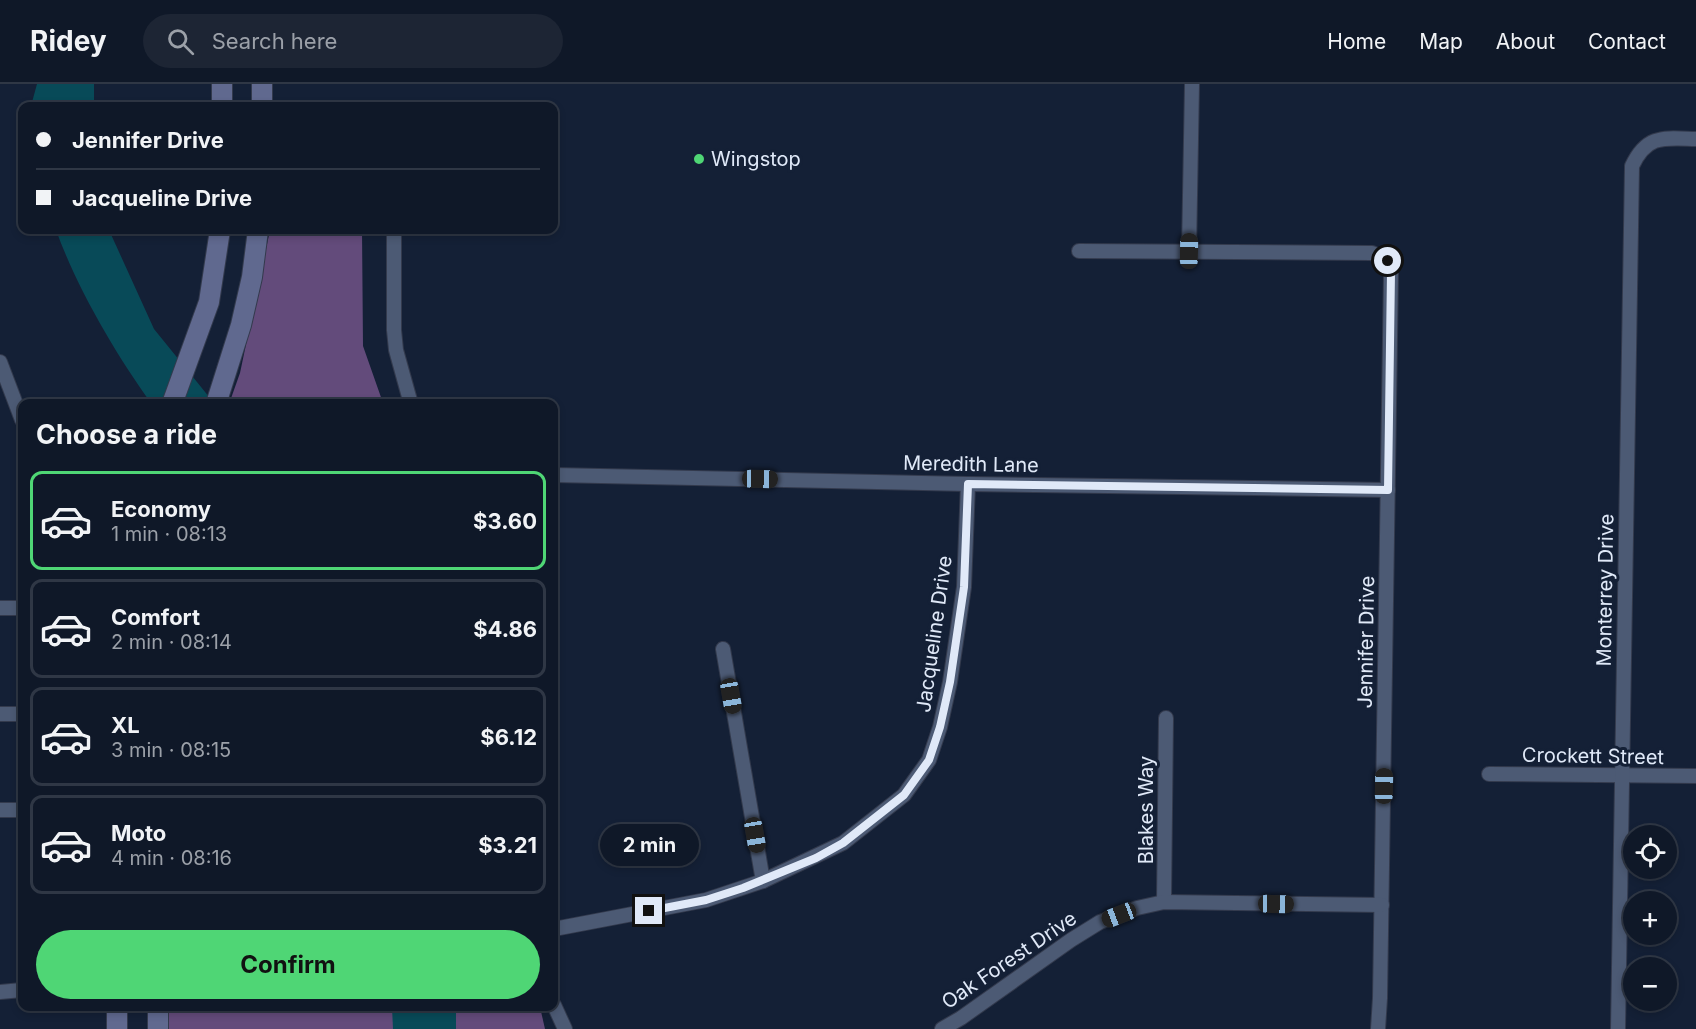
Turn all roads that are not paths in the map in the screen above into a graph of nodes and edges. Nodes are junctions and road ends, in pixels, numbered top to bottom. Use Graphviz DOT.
graph roads {
  1 [pos="222,84"];
  2 [pos="262,84"];
  3 [pos="1192,84"];
  4 [pos="222,102"];
  5 [pos="262,102"];
  6 [pos="1696,139"];
  7 [pos="219,234"];
  8 [pos="257,234"];
  9 [pos="394,234"];
  10 [pos="1079,251"];
  11 [pos="1189,251"];
  12 [pos="0,362"];
  13 [pos="7,395"];
  14 [pos="174,399"];
  15 [pos="218,399"];
  16 [pos="410,399"];
  17 [pos="18,413"];
  18 [pos="558,475"];
  19 [pos="968,484"];
  20 [pos="1388,490"];
  21 [pos="0,608"];
  22 [pos="18,608"];
  23 [pos="723,649"];
  24 [pos="0,714"];
  25 [pos="18,714"];
  26 [pos="1166,718"];
  27 [pos="1490,774"];
  28 [pos="1622,776"];
  29 [pos="1696,776"];
  30 [pos="0,810"];
  31 [pos="18,810"];
  32 [pos="763,881"];
  33 [pos="1164,902"];
  34 [pos="1382,905"];
  35 [pos="558,928"];
  36 [pos="18,990"];
  37 [pos="0,992"];
  38 [pos="117,1011"];
  39 [pos="158,1011"];
  40 [pos="557,1011"];
  41 [pos="117,1029"];
  42 [pos="158,1029"];
  43 [pos="565,1029"];
  44 [pos="942,1029"];
  45 [pos="1378,1029"];
  46 [pos="1618,1029"];
  1 -- 4 [label="main road"];
  2 -- 5 [label="main road"];
  3 -- 11 [label="street"];
  6 -- 28 [label="street, Monterrey Drive"];
  7 -- 14 [label="main road"];
  8 -- 15 [label="main road"];
  9 -- 16 [label="street"];
  10 -- 11 [label="street"];
  11 -- 20 [label="street, Jennifer Drive"];
  12 -- 13 [label="street"];
  13 -- 17 [label="street"];
  18 -- 19 [label="street, Meredith Lane"];
  19 -- 20 [label="street, Meredith Lane"];
  19 -- 32 [label="street, Jacqueline Drive"];
  20 -- 34 [label="street, Jennifer Drive"];
  21 -- 22 [label="street"];
  23 -- 32 [label="street"];
  24 -- 25 [label="street"];
  26 -- 33 [label="street, Blakes Way"];
  27 -- 28 [label="street, Crockett Street"];
  28 -- 29 [label="street, Crockett Street"];
  28 -- 46 [label="street, Monterrey Drive"];
  30 -- 31 [label="street"];
  32 -- 35 [label="street, Jacqueline Drive"];
  33 -- 34 [label="street, Oak Forest Drive"];
  33 -- 44 [label="street, Oak Forest Drive"];
  34 -- 45 [label="street, Jennifer Drive"];
  36 -- 37 [label="street"];
  38 -- 41 [label="main road"];
  39 -- 42 [label="main road"];
  40 -- 43 [label="street"];
}
